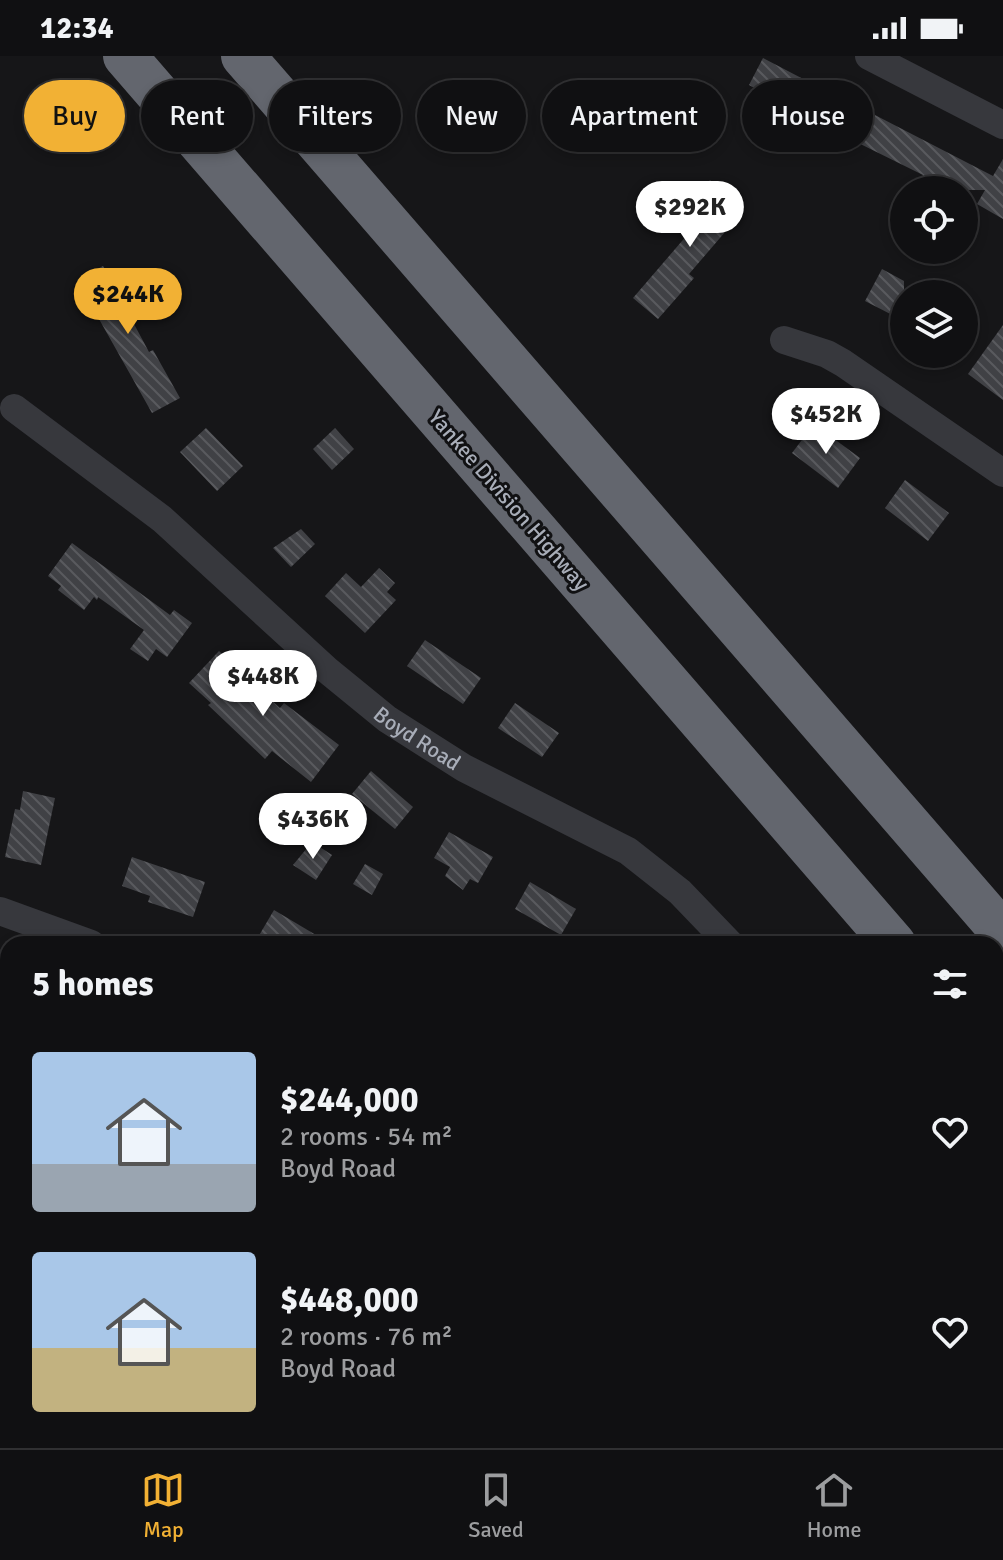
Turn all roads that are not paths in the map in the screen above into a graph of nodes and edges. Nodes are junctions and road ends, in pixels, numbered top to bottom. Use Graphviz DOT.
graph roads {
  1 [pos="125,56"];
  2 [pos="243,56"];
  3 [pos="869,56"];
  4 [pos="1003,125"];
  5 [pos="784,340"];
  6 [pos="14,408"];
  7 [pos="1003,473"];
  8 [pos="0,911"];
  9 [pos="1003,933"];
  10 [pos="69,936"];
  11 [pos="722,936"];
  12 [pos="887,936"];
  1 -- 12 [label="highway, Yankee Division Highway"];
  2 -- 9 [label="highway"];
  3 -- 4 [label="street"];
  5 -- 7 [label="street"];
  6 -- 11 [label="street, Boyd Road"];
  8 -- 10 [label="street"];
}
